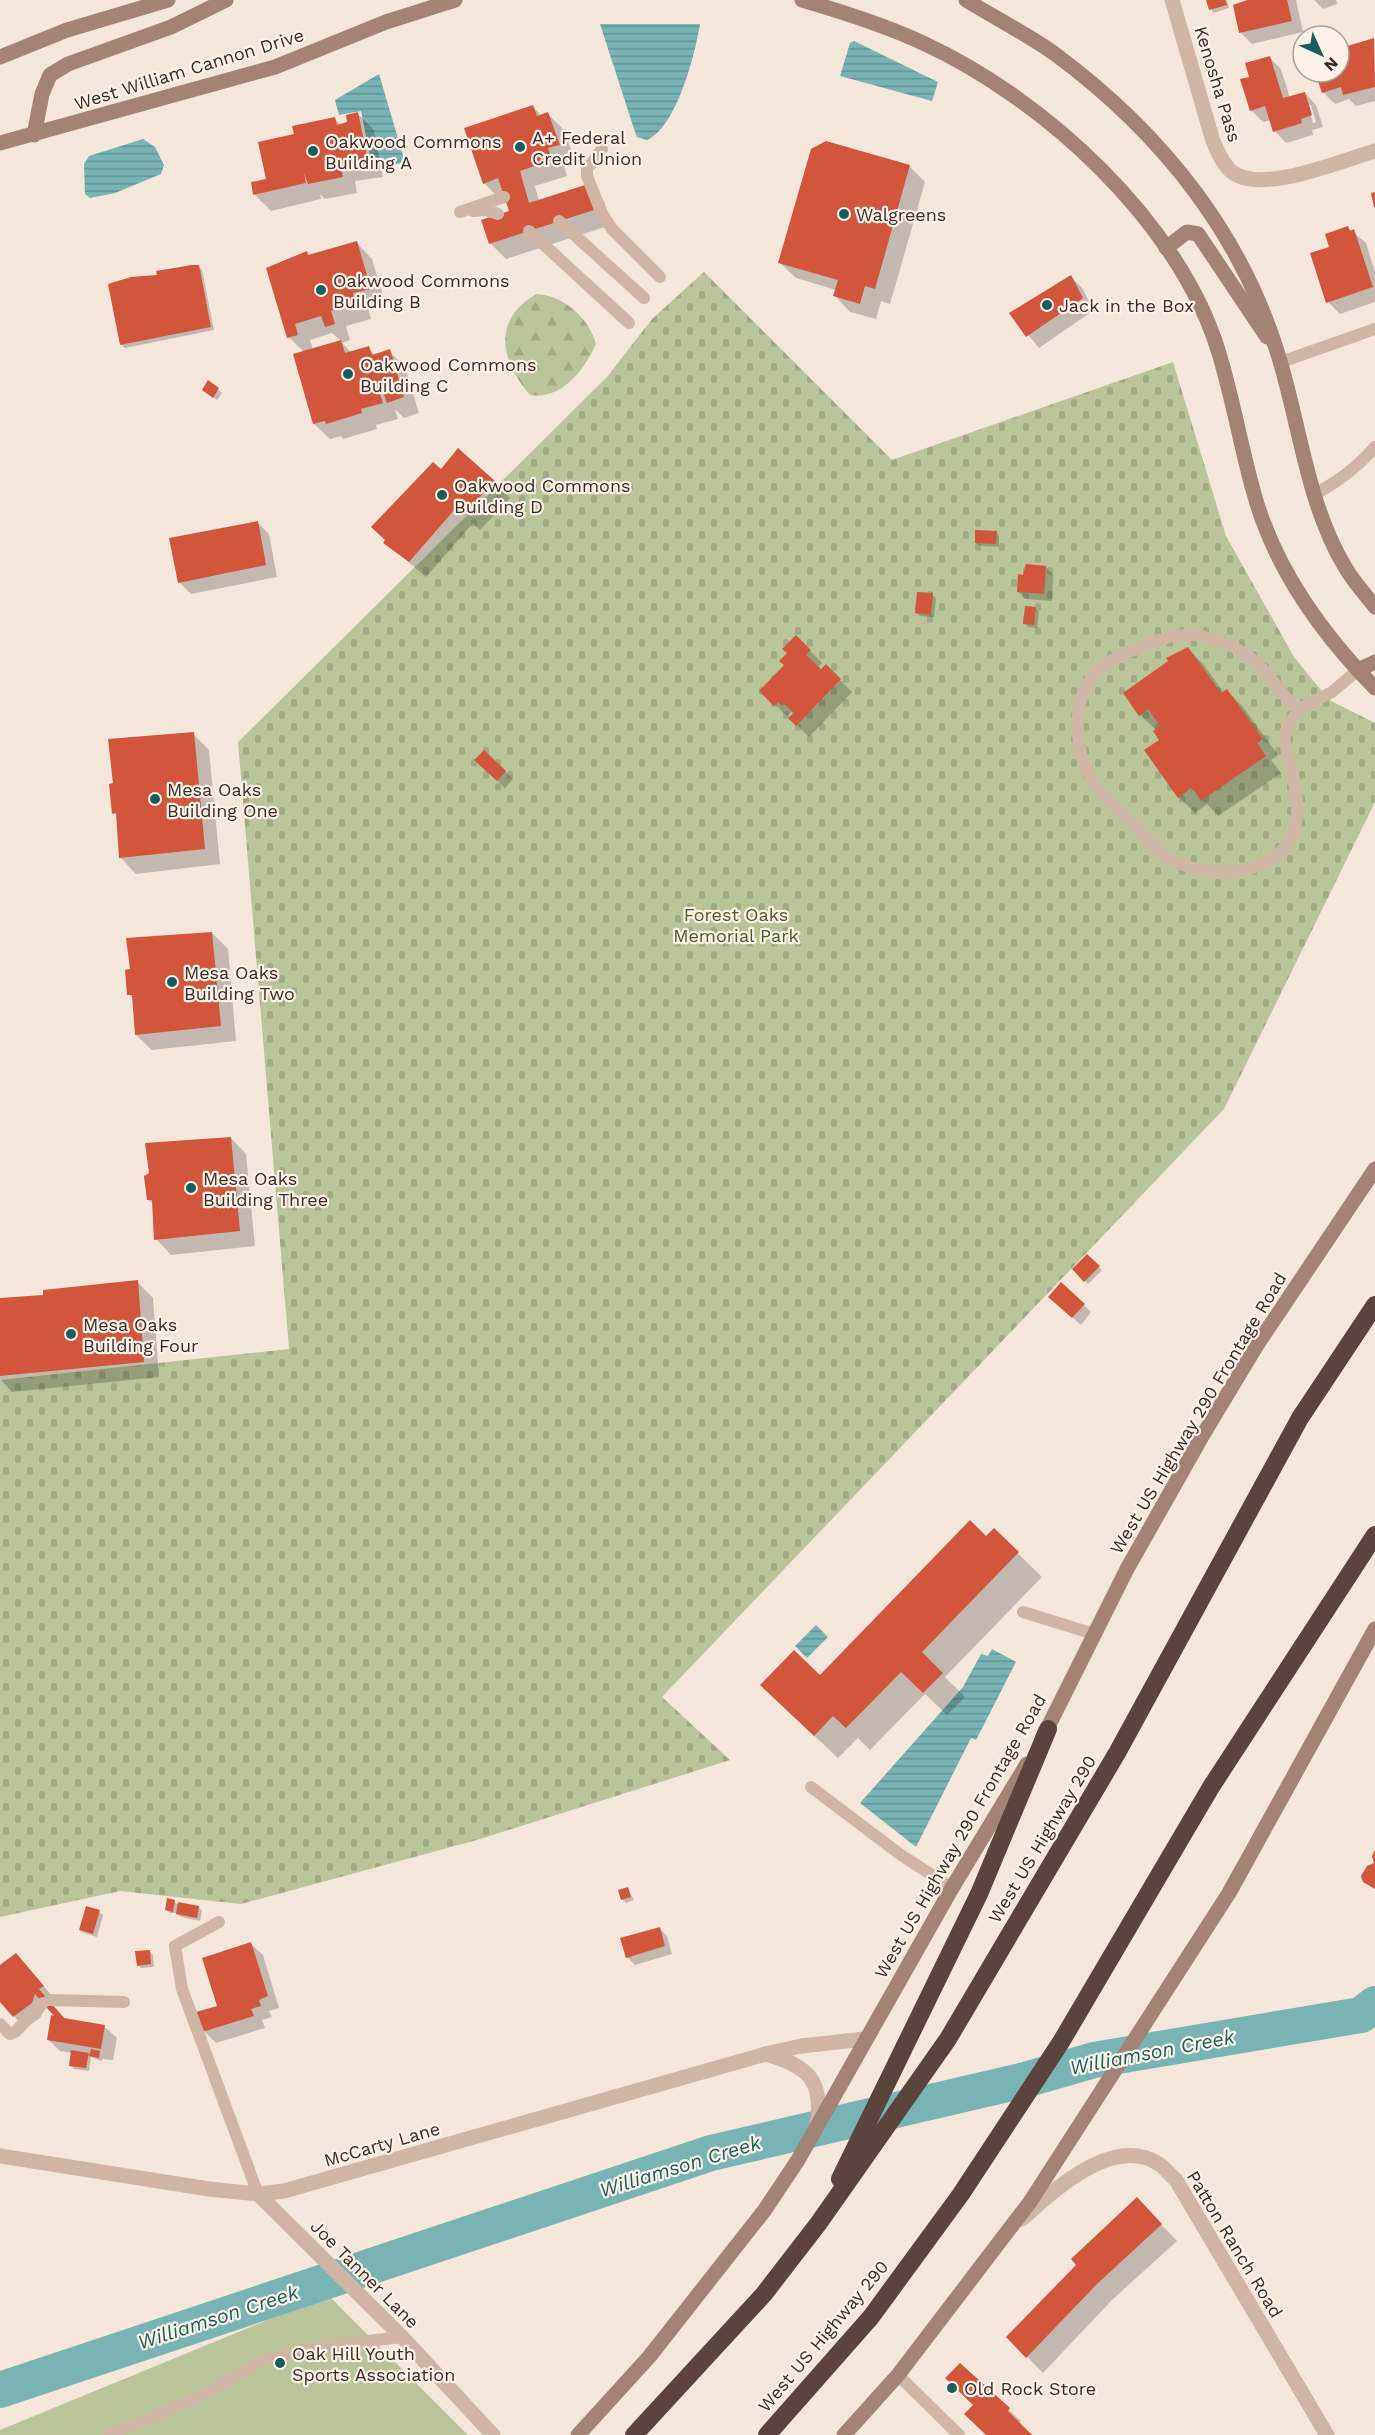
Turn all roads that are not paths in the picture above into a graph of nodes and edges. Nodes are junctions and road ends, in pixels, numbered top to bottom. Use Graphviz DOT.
graph roads {
  1 [pos="168,0"];
  2 [pos="226,0"];
  3 [pos="455,0"];
  4 [pos="802,0"];
  5 [pos="966,0"];
  6 [pos="1172,0"];
  7 [pos="0,57"];
  8 [pos="34,135"];
  9 [pos="0,142"];
  10 [pos="602,149"];
  11 [pos="1375,151"];
  12 [pos="504,197"];
  13 [pos="498,214"];
  14 [pos="559,221"];
  15 [pos="529,231"];
  16 [pos="1166,248"];
  17 [pos="660,277"];
  18 [pos="644,298"];
  19 [pos="629,323"];
  20 [pos="1375,329"];
  21 [pos="1278,356"];
  22 [pos="1375,447"];
  23 [pos="1314,495"];
  24 [pos="1375,607"];
  25 [pos="1375,662"];
  26 [pos="1358,670"];
  27 [pos="1375,687"];
  28 [pos="1301,708"];
  29 [pos="1375,1169"];
  30 [pos="1375,1305"];
  31 [pos="1375,1535"];
  32 [pos="1023,1612"];
  33 [pos="1375,1629"];
  34 [pos="1094,1634"];
  35 [pos="1048,1729"];
  36 [pos="811,1787"];
  37 [pos="952,1888"];
  38 [pos="219,1922"];
  39 [pos="124,2002"];
  40 [pos="0,2024"];
  41 [pos="865,2039"];
  42 [pos="766,2054"];
  43 [pos="817,2127"];
  44 [pos="0,2156"];
  45 [pos="258,2194"];
  46 [pos="818,2224"];
  47 [pos="1010,2230"];
  48 [pos="397,2333"];
  49 [pos="898,2375"];
  50 [pos="109,2435"];
  51 [pos="493,2435"];
  52 [pos="578,2435"];
  53 [pos="634,2435"];
  54 [pos="767,2435"];
  55 [pos="844,2435"];
  56 [pos="960,2435"];
  57 [pos="1327,2435"];
  1 -- 7 [label="main road"];
  2 -- 8 [label="main road"];
  3 -- 8 [label="main road, West William Cannon Drive"];
  4 -- 16 [label="main road"];
  5 -- 21 [label="main road"];
  6 -- 11 [label="street, Kenosha Pass"];
  8 -- 9 [label="main road, West William Cannon Drive"];
  10 -- 17 [label="lane"];
  12 -- 13 [label="lane"];
  14 -- 18 [label="lane"];
  15 -- 19 [label="lane"];
  16 -- 21 [label="main road"];
  16 -- 26 [label="main road"];
  20 -- 21 [label="lane"];
  21 -- 23 [label="main road"];
  22 -- 23 [label="lane"];
  23 -- 24 [label="main road"];
  25 -- 26 [label="main road"];
  26 -- 27 [label="main road"];
  26 -- 28 [label="lane"];
  28 -- 28 [label="lane"];
  29 -- 34 [label="main road, West US Highway 290 Frontage Road"];
  30 -- 46 [label="highway, West US Highway 290"];
  31 -- 54 [label="highway, West US Highway 290"];
  32 -- 34 [label="lane"];
  33 -- 47 [label="main road"];
  34 -- 35 [label="main road, West US Highway 290 Frontage Road"];
  35 -- 37 [label="main road, West US Highway 290 Frontage Road"];
  35 -- 46 [label="highway"];
  36 -- 37 [label="lane"];
  37 -- 41 [label="main road, West US Highway 290 Frontage Road"];
  38 -- 45 [label="lane"];
  39 -- 40 [label="lane"];
  41 -- 42 [label="street, McCarty Lane"];
  41 -- 43 [label="main road, West US Highway 290 Frontage Road"];
  42 -- 43 [label="street"];
  42 -- 45 [label="street, McCarty Lane"];
  43 -- 52 [label="main road, West US Highway 290 Frontage Road"];
  44 -- 45 [label="street, McCarty Lane"];
  45 -- 48 [label="street, Joe Tanner Lane"];
  46 -- 53 [label="highway, West US Highway 290"];
  47 -- 49 [label="main road"];
  47 -- 57 [label="street, Patton Ranch Road"];
  48 -- 50 [label="lane"];
  48 -- 51 [label="street, Joe Tanner Lane"];
  49 -- 55 [label="main road"];
  49 -- 56 [label="lane"];
}
